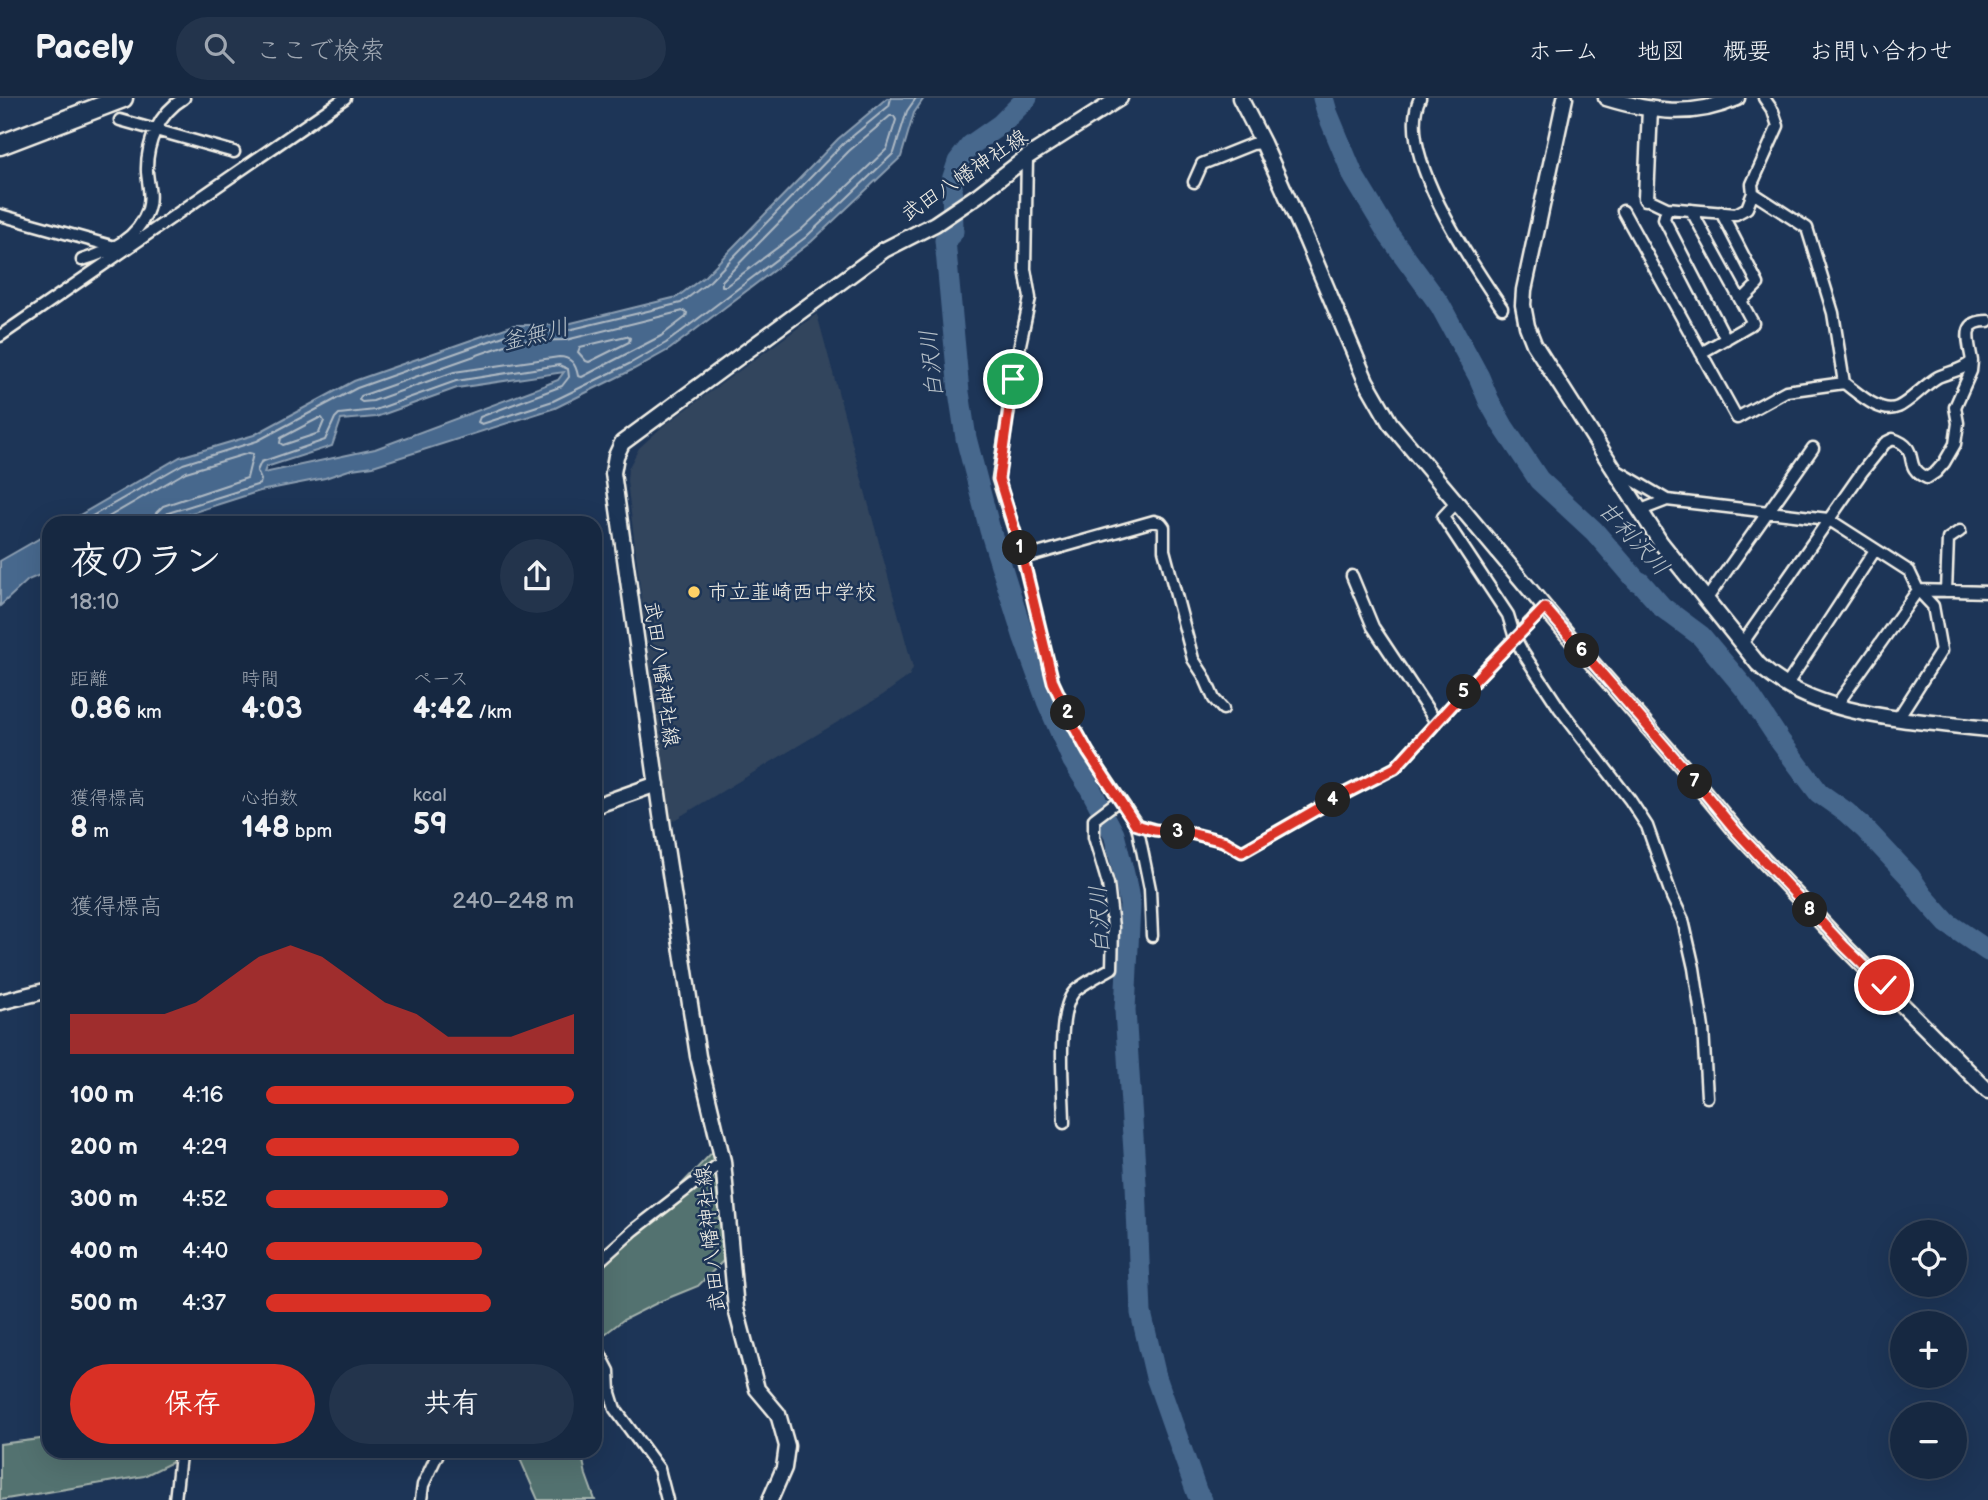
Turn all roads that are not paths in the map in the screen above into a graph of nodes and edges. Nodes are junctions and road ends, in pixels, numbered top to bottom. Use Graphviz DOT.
graph roads {
  1 [pos="123,98"];
  2 [pos="184,98"];
  3 [pos="345,98"];
  4 [pos="1120,98"];
  5 [pos="1240,98"];
  6 [pos="1420,98"];
  7 [pos="1564,98"];
  8 [pos="1606,98"];
  9 [pos="1737,98"];
  10 [pos="1764,98"];
  11 [pos="1650,109"];
  12 [pos="120,121"];
  13 [pos="155,131"];
  14 [pos="1263,143"];
  15 [pos="0,145"];
  16 [pos="234,152"];
  17 [pos="1027,157"];
  18 [pos="1194,182"];
  19 [pos="1753,193"];
  20 [pos="1646,198"];
  21 [pos="1667,208"];
  22 [pos="1691,210"];
  23 [pos="1623,211"];
  24 [pos="1721,212"];
  25 [pos="0,215"];
  26 [pos="115,247"];
  27 [pos="82,260"];
  28 [pos="1741,301"];
  29 [pos="1502,308"];
  30 [pos="1988,321"];
  31 [pos="0,336"];
  32 [pos="1726,339"];
  33 [pos="1701,353"];
  34 [pos="1972,360"];
  35 [pos="1844,383"];
  36 [pos="1813,448"];
  37 [pos="1615,470"];
  38 [pos="1667,499"];
  39 [pos="1456,503"];
  40 [pos="1641,510"];
  41 [pos="1768,512"];
  42 [pos="1828,519"];
  43 [pos="1960,531"];
  44 [pos="1875,550"];
  45 [pos="1023,558"];
  46 [pos="1352,576"];
  47 [pos="1918,590"];
  48 [pos="1946,591"];
  49 [pos="1988,592"];
  50 [pos="1706,600"];
  51 [pos="1545,608"];
  52 [pos="1515,638"];
  53 [pos="1742,644"];
  54 [pos="1786,686"];
  55 [pos="1836,706"];
  56 [pos="1223,709"];
  57 [pos="1898,718"];
  58 [pos="1436,722"];
  59 [pos="1988,729"];
  60 [pos="657,784"];
  61 [pos="1119,800"];
  62 [pos="602,804"];
  63 [pos="1136,825"];
  64 [pos="1152,936"];
  65 [pos="42,991"];
  66 [pos="0,1002"];
  67 [pos="1988,1091"];
  68 [pos="1707,1097"];
  69 [pos="1065,1123"];
  70 [pos="723,1161"];
  71 [pos="602,1259"];
  72 [pos="602,1358"];
  73 [pos="180,1458"];
  74 [pos="436,1458"];
  75 [pos="175,1500"];
  76 [pos="421,1500"];
  77 [pos="667,1500"];
  78 [pos="770,1500"];
  1 -- 15 [label="highway"];
  2 -- 13 [label="street"];
  3 -- 31 [label="street"];
  4 -- 17 [label="street, 武田八幡神社線"];
  5 -- 14 [label="street"];
  6 -- 29 [label="street"];
  7 -- 37 [label="street"];
  8 -- 11 [label="street"];
  9 -- 11 [label="street"];
  10 -- 19 [label="street"];
  11 -- 20 [label="street"];
  12 -- 13 [label="street"];
  13 -- 16 [label="street"];
  13 -- 26 [label="street"];
  14 -- 18 [label="street"];
  14 -- 39 [label="street"];
  17 -- 45 [label="street"];
  17 -- 60 [label="street, 武田八幡神社線"];
  19 -- 24 [label="street"];
  19 -- 35 [label="street"];
  20 -- 21 [label="street"];
  21 -- 22 [label="street"];
  21 -- 32 [label="street"];
  22 -- 24 [label="street"];
  22 -- 28 [label="street"];
  23 -- 33 [label="street"];
  24 -- 28 [label="street"];
  25 -- 26 [label="street"];
  26 -- 27 [label="street"];
  28 -- 32 [label="street"];
  30 -- 34 [label="street"];
  32 -- 33 [label="street"];
  33 -- 35 [label="street"];
  34 -- 35 [label="street"];
  34 -- 42 [label="street"];
  36 -- 41 [label="street"];
  37 -- 38 [label="street"];
  37 -- 40 [label="street"];
  38 -- 40 [label="street"];
  38 -- 41 [label="street"];
  39 -- 51 [label="street"];
  39 -- 52 [label="street"];
  40 -- 50 [label="street"];
  41 -- 42 [label="street"];
  41 -- 50 [label="street"];
  42 -- 44 [label="street"];
  42 -- 53 [label="street"];
  43 -- 48 [label="street"];
  44 -- 47 [label="street"];
  44 -- 54 [label="street"];
  45 -- 56 [label="street"];
  45 -- 61 [label="street"];
  46 -- 58 [label="street"];
  47 -- 48 [label="street"];
  47 -- 55 [label="street"];
  47 -- 57 [label="street"];
  48 -- 49 [label="street"];
  50 -- 53 [label="street"];
  51 -- 52 [label="street"];
  51 -- 67 [label="street"];
  52 -- 58 [label="street"];
  52 -- 68 [label="street"];
  53 -- 54 [label="street"];
  54 -- 55 [label="street"];
  55 -- 57 [label="street"];
  57 -- 59 [label="street"];
  58 -- 63 [label="street"];
  60 -- 62 [label="street"];
  60 -- 70 [label="street, 武田八幡神社線"];
  61 -- 63 [label="street"];
  61 -- 69 [label="street"];
  63 -- 64 [label="street"];
  65 -- 66 [label="street"];
  70 -- 71 [label="street"];
  70 -- 78 [label="street, 武田八幡神社線"];
  72 -- 77 [label="street"];
  73 -- 75 [label="street"];
  74 -- 76 [label="street"];
}
